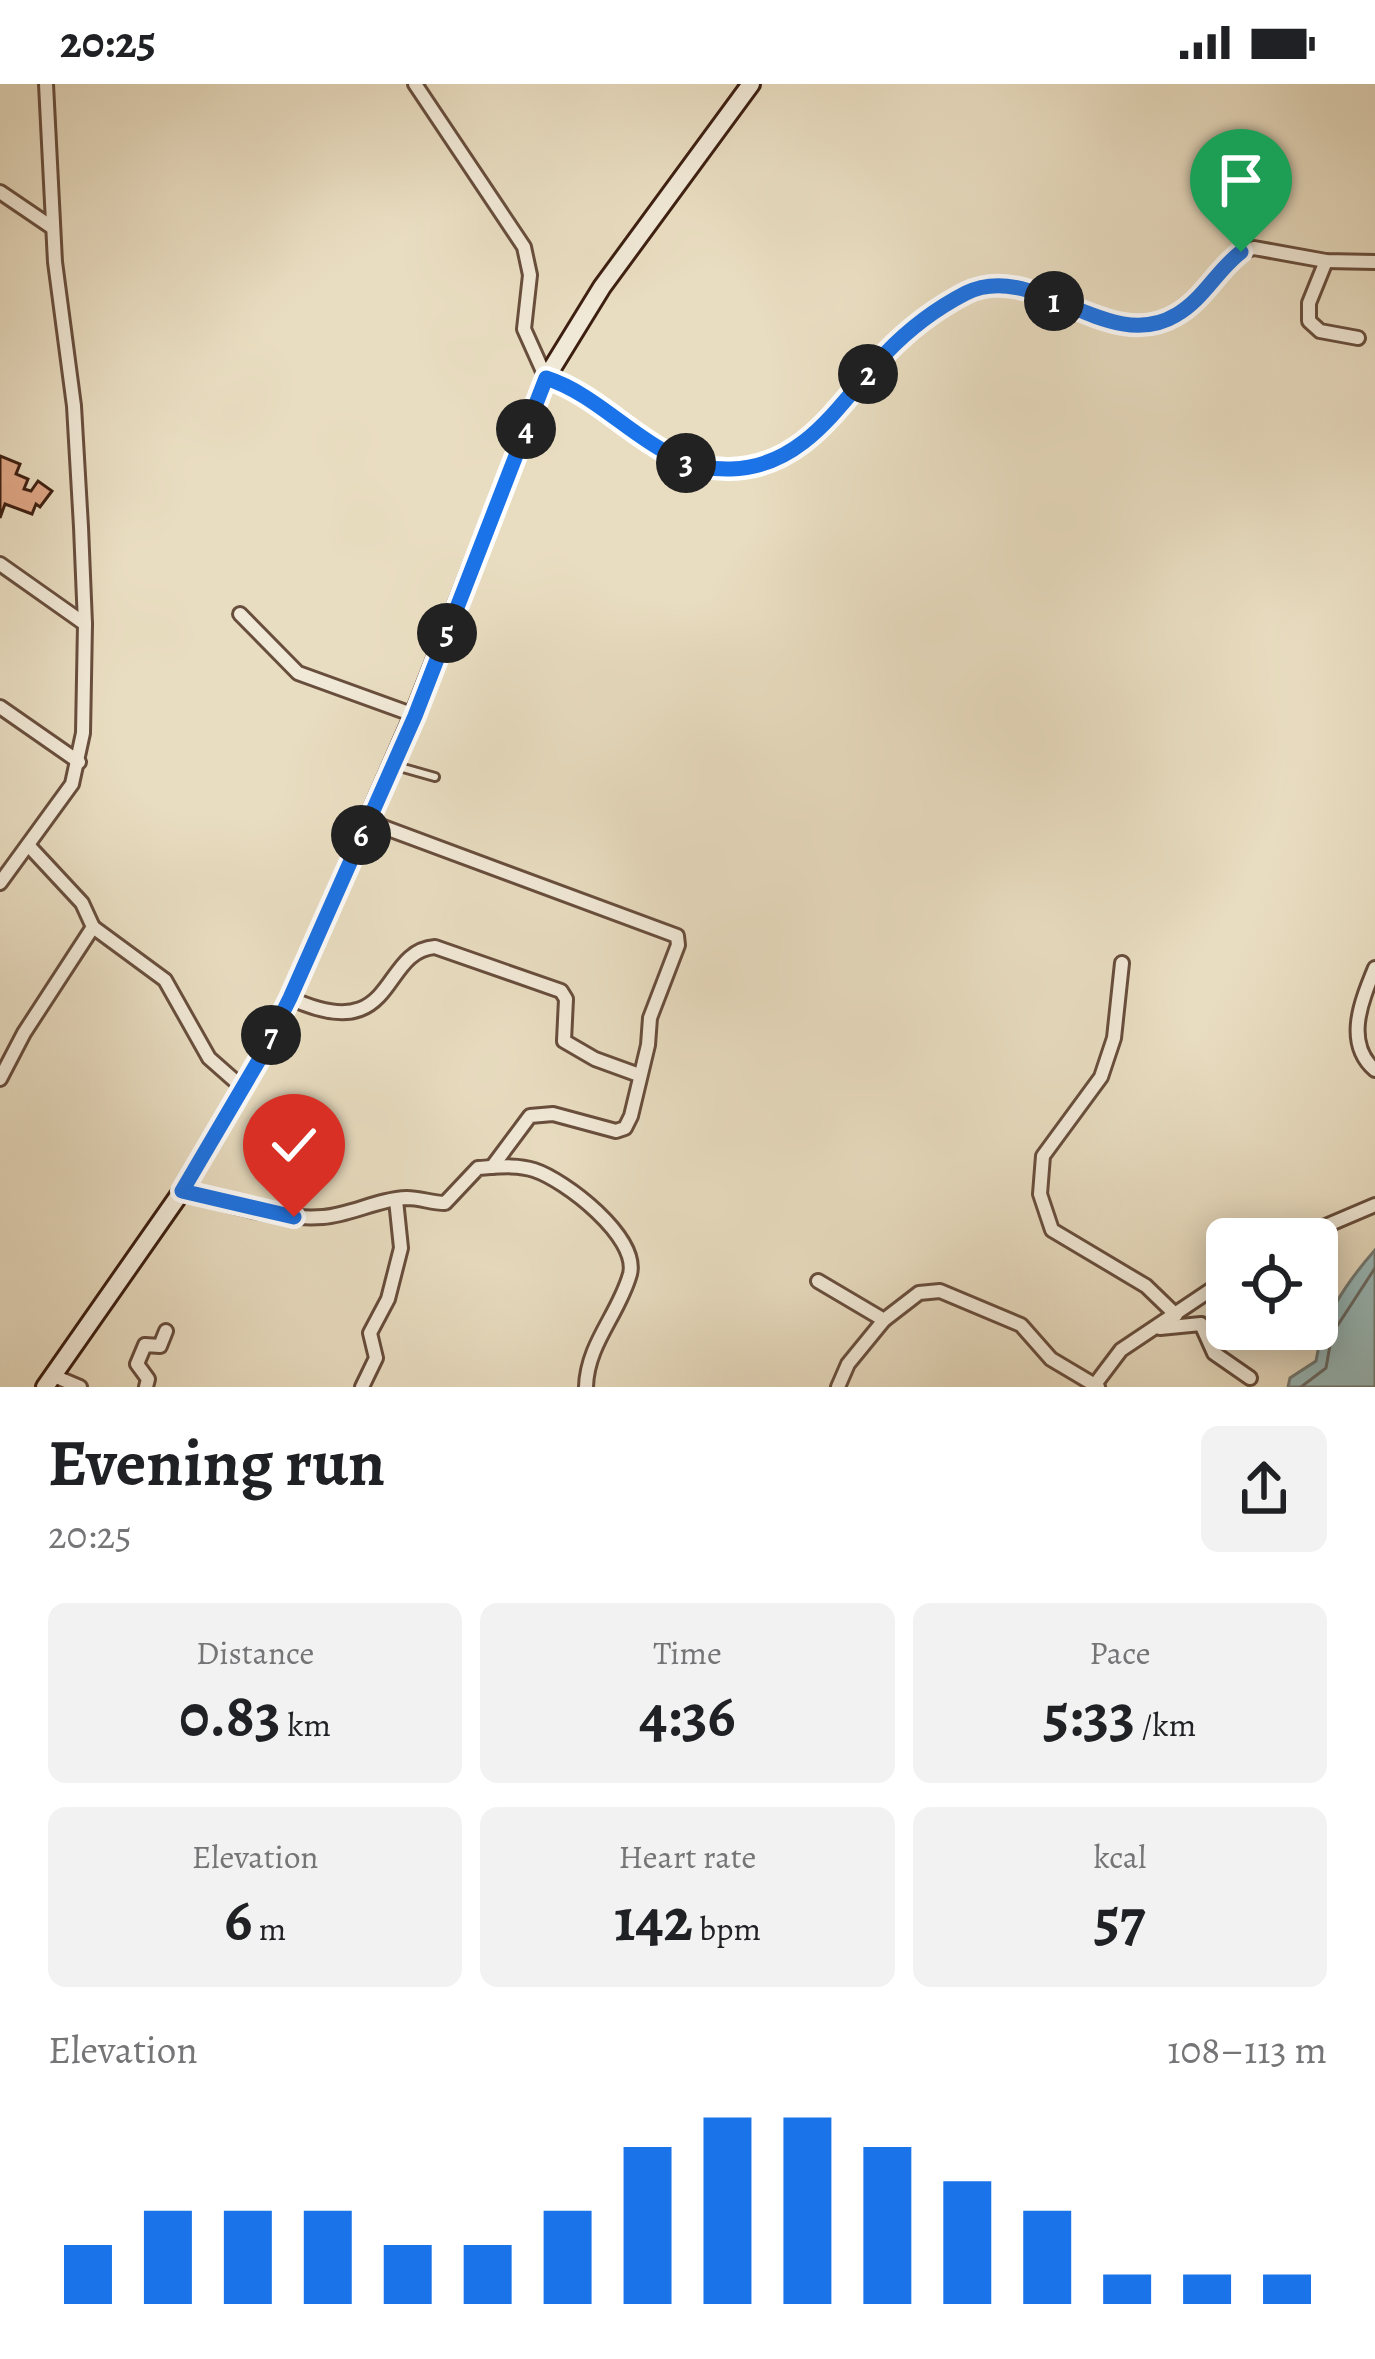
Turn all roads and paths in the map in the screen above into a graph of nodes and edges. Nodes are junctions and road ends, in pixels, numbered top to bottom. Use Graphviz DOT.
graph roads {
  1 [pos="46,84"];
  2 [pos="415,84"];
  3 [pos="751,84"];
  4 [pos="0,192"];
  5 [pos="53,228"];
  6 [pos="1326,261"];
  7 [pos="1375,262"];
  8 [pos="1358,338"];
  9 [pos="546,378"];
  10 [pos="0,564"];
  11 [pos="240,614"];
  12 [pos="86,624"];
  13 [pos="0,707"];
  14 [pos="415,716"];
  15 [pos="79,763"];
  16 [pos="392,765"];
  17 [pos="435,777"];
  18 [pos="367,821"];
  19 [pos="28,845"];
  20 [pos="3,873"];
  21 [pos="93,927"];
  22 [pos="1122,963"];
  23 [pos="1375,968"];
  24 [pos="290,998"];
  25 [pos="1375,1070"];
  26 [pos="639,1075"];
  27 [pos="0,1078"];
  28 [pos="243,1088"];
  29 [pos="492,1167"];
  30 [pos="182,1191"];
  31 [pos="397,1199"];
  32 [pos="1375,1205"];
  33 [pos="1338,1221"];
  34 [pos="818,1281"];
  35 [pos="1206,1294"];
  36 [pos="1176,1315"];
  37 [pos="884,1320"];
  38 [pos="1153,1330"];
  39 [pos="166,1331"];
  40 [pos="1250,1378"];
  41 [pos="49,1382"];
  42 [pos="1095,1386"];
  43 [pos="80,1387"];
  44 [pos="146,1387"];
  45 [pos="362,1387"];
  46 [pos="586,1387"];
  47 [pos="838,1387"];
  1 -- 5 [label="street"];
  2 -- 9 [label="street"];
  3 -- 9 [label="street"];
  4 -- 5 [label="street"];
  5 -- 12 [label="street"];
  6 -- 7 [label="street"];
  6 -- 8 [label="street"];
  6 -- 9 [label="street"];
  9 -- 14 [label="street"];
  10 -- 12 [label="street"];
  11 -- 14 [label="street"];
  12 -- 15 [label="street"];
  13 -- 15 [label="street"];
  14 -- 16 [label="street"];
  15 -- 19 [label="street"];
  16 -- 17 [label="lane"];
  16 -- 18 [label="street"];
  18 -- 24 [label="street"];
  18 -- 26 [label="street"];
  19 -- 20 [label="street"];
  19 -- 21 [label="street"];
  21 -- 27 [label="street"];
  21 -- 28 [label="street"];
  22 -- 36 [label="street"];
  23 -- 25 [label="street"];
  24 -- 26 [label="street"];
  24 -- 28 [label="street"];
  26 -- 29 [label="street"];
  28 -- 30 [label="street"];
  29 -- 31 [label="street"];
  29 -- 46 [label="street"];
  30 -- 31 [label="street"];
  30 -- 41 [label="street"];
  31 -- 45 [label="street"];
  32 -- 33 [label="street"];
  34 -- 37 [label="street"];
  35 -- 36 [label="street"];
  36 -- 38 [label="street"];
  37 -- 42 [label="street"];
  37 -- 47 [label="street"];
  38 -- 40 [label="street"];
  38 -- 42 [label="street"];
  39 -- 44 [label="street"];
  41 -- 43 [label="street"];
}
